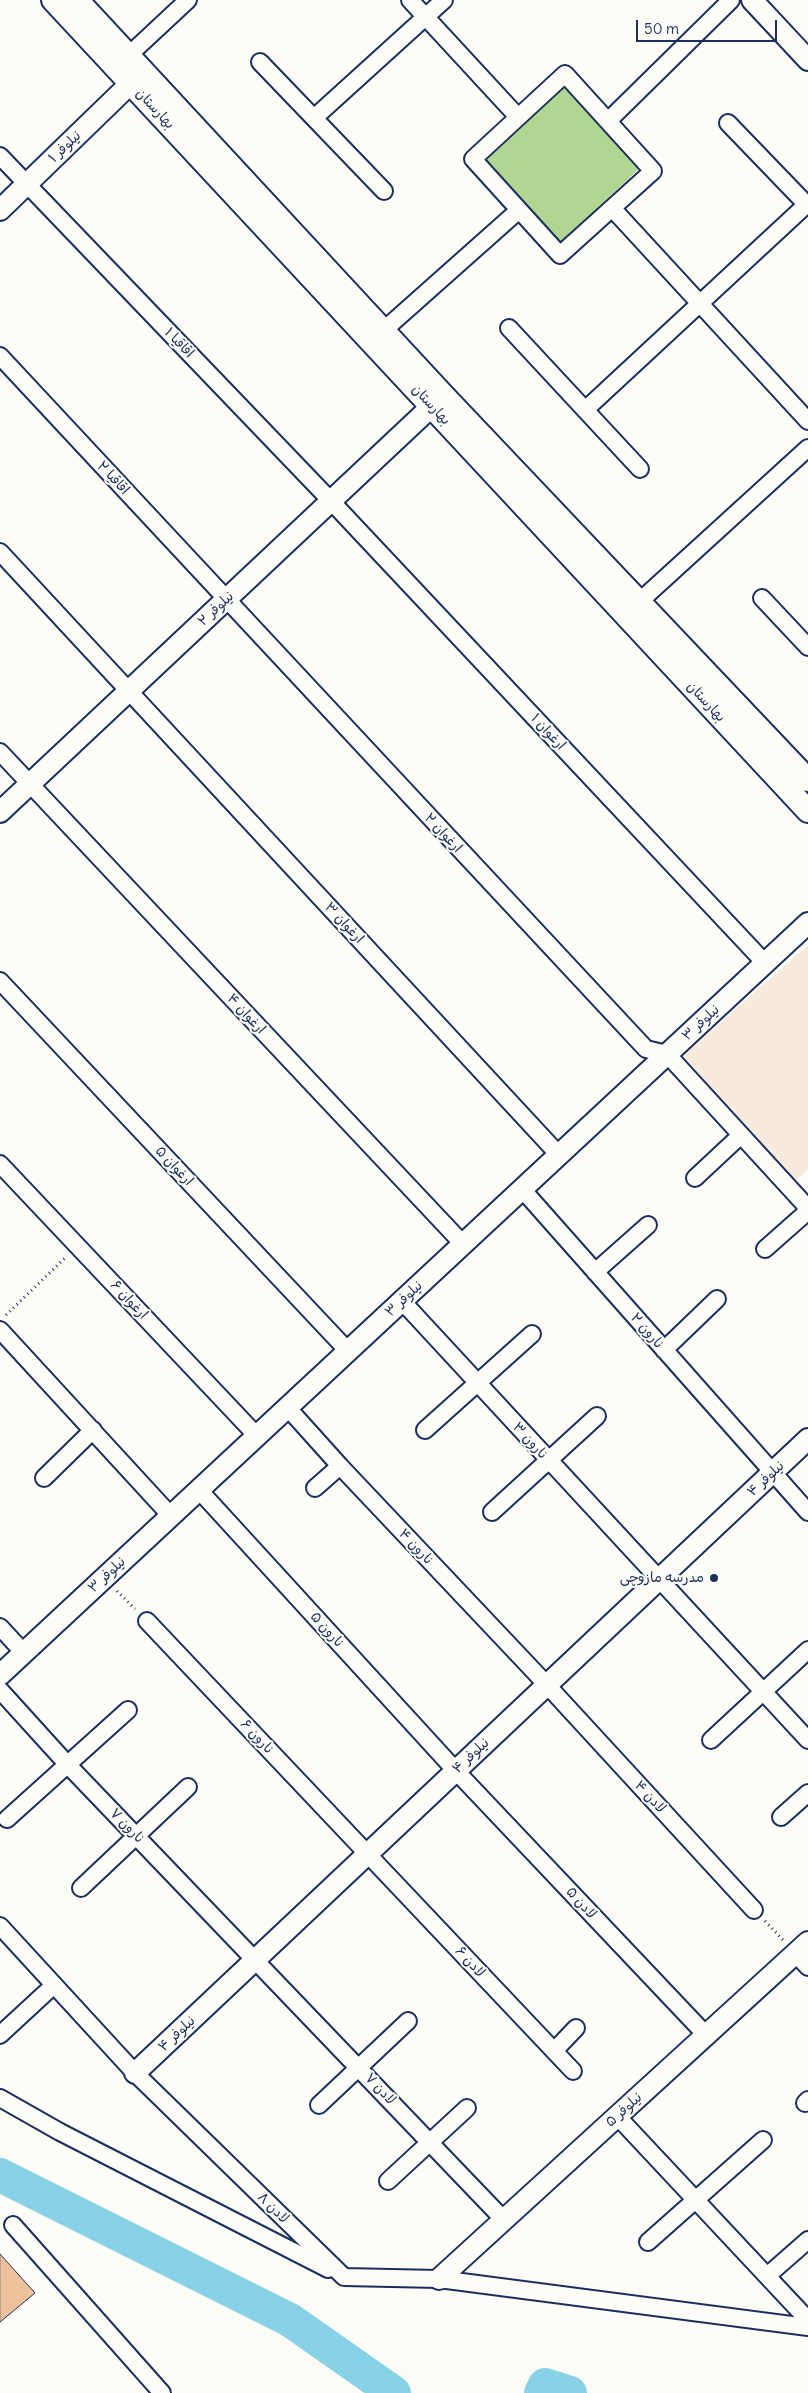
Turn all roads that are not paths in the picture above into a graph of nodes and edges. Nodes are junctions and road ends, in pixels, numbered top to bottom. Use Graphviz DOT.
graph roads {
  1 [pos="53,0"];
  2 [pos="76,0"];
  3 [pos="188,0"];
  4 [pos="410,0"];
  5 [pos="444,0"];
  6 [pos="731,0"];
  7 [pos="752,0"];
  8 [pos="426,17"];
  9 [pos="129,55"];
  10 [pos="808,60"];
  11 [pos="260,62"];
  12 [pos="131,83"];
  13 [pos="518,117"];
  14 [pos="314,118"];
  15 [pos="608,121"];
  16 [pos="728,122"];
  17 [pos="0,156"];
  18 [pos="26,184"];
  19 [pos="384,191"];
  20 [pos="807,205"];
  21 [pos="612,208"];
  22 [pos="0,210"];
  23 [pos="519,210"];
  24 [pos="700,305"];
  25 [pos="509,328"];
  26 [pos="384,330"];
  27 [pos="0,356"];
  28 [pos="432,406"];
  29 [pos="585,410"];
  30 [pos="808,421"];
  31 [pos="808,448"];
  32 [pos="640,469"];
  33 [pos="331,501"];
  34 [pos="0,552"];
  35 [pos="762,598"];
  36 [pos="226,600"];
  37 [pos="639,602"];
  38 [pos="808,647"];
  39 [pos="130,690"];
  40 [pos="0,752"];
  41 [pos="808,780"];
  42 [pos="30,784"];
  43 [pos="808,811"];
  44 [pos="0,812"];
  45 [pos="808,923"];
  46 [pos="765,963"];
  47 [pos="0,982"];
  48 [pos="667,1054"];
  49 [pos="741,1135"];
  50 [pos="559,1155"];
  51 [pos="0,1164"];
  52 [pos="695,1178"];
  53 [pos="522,1189"];
  54 [pos="808,1210"];
  55 [pos="648,1225"];
  56 [pos="463,1244"];
  57 [pos="765,1249"];
  58 [pos="595,1272"];
  59 [pos="717,1299"];
  60 [pos="402,1301"];
  61 [pos="0,1330"];
  62 [pos="532,1334"];
  63 [pos="664,1350"];
  64 [pos="348,1351"];
  65 [pos="476,1383"];
  66 [pos="288,1408"];
  67 [pos="597,1416"];
  68 [pos="93,1430"];
  69 [pos="425,1430"];
  70 [pos="257,1436"];
  71 [pos="808,1439"];
  72 [pos="548,1460"];
  73 [pos="340,1466"];
  74 [pos="772,1473"];
  75 [pos="44,1478"];
  76 [pos="315,1488"];
  77 [pos="199,1490"];
  78 [pos="492,1512"];
  79 [pos="808,1512"];
  80 [pos="171,1516"];
  81 [pos="659,1580"];
  82 [pos="147,1621"];
  83 [pos="0,1627"];
  84 [pos="808,1650"];
  85 [pos="24,1653"];
  86 [pos="0,1675"];
  87 [pos="547,1685"];
  88 [pos="0,1690"];
  89 [pos="763,1692"];
  90 [pos="128,1710"];
  91 [pos="711,1740"];
  92 [pos="808,1740"];
  93 [pos="67,1764"];
  94 [pos="456,1771"];
  95 [pos="188,1787"];
  96 [pos="808,1793"];
  97 [pos="781,1818"];
  98 [pos="7,1819"];
  99 [pos="136,1836"];
  100 [pos="368,1854"];
  101 [pos="81,1888"];
  102 [pos="754,1910"];
  103 [pos="0,1926"];
  104 [pos="804,1954"];
  105 [pos="256,1959"];
  106 [pos="54,1985"];
  107 [pos="408,2021"];
  108 [pos="576,2028"];
  109 [pos="706,2034"];
  110 [pos="0,2035"];
  111 [pos="554,2051"];
  112 [pos="359,2068"];
  113 [pos="573,2071"];
  114 [pos="135,2073"];
  115 [pos="0,2098"];
  116 [pos="319,2105"];
  117 [pos="467,2108"];
  118 [pos="617,2116"];
  119 [pos="763,2140"];
  120 [pos="430,2142"];
  121 [pos="388,2180"];
  122 [pos="696,2200"];
  123 [pos="504,2220"];
  124 [pos="13,2225"];
  125 [pos="808,2240"];
  126 [pos="648,2242"];
  127 [pos="767,2276"];
  128 [pos="344,2277"];
  129 [pos="439,2279"];
  130 [pos="808,2320"];
  131 [pos="808,2327"];
  132 [pos="162,2393"];
  1 -- 12 [label="main road, بهارستان"];
  2 -- 9 [label="main road, بهارستان"];
  3 -- 9 [label="street"];
  4 -- 8 [label="street"];
  5 -- 8 [label="street"];
  6 -- 15 [label="street"];
  7 -- 10 [label="street"];
  8 -- 13 [label="street"];
  8 -- 14 [label="street"];
  9 -- 26 [label="main road, بهارستان"];
  11 -- 14 [label="street"];
  12 -- 18 [label="street, نیلوفر ۱"];
  12 -- 28 [label="main road, بهارستان"];
  13 -- 15 [label="street"];
  13 -- 23 [label="street"];
  14 -- 19 [label="street"];
  15 -- 21 [label="street"];
  16 -- 20 [label="street"];
  17 -- 18 [label="street, اقاقیا ۱"];
  18 -- 22 [label="street, نیلوفر ۱"];
  18 -- 33 [label="street, اقاقیا ۱"];
  20 -- 24 [label="street"];
  21 -- 23 [label="street"];
  21 -- 24 [label="street"];
  23 -- 26 [label="street"];
  24 -- 29 [label="street"];
  24 -- 30 [label="street"];
  25 -- 29 [label="street"];
  26 -- 37 [label="main road, بهارستان"];
  27 -- 36 [label="street, اقاقیا ۲"];
  28 -- 33 [label="street, نیلوفر ۲"];
  28 -- 43 [label="main road, بهارستان"];
  29 -- 32 [label="street"];
  31 -- 37 [label="street"];
  33 -- 36 [label="street, نیلوفر ۲"];
  33 -- 46 [label="street, ارغوان ۱"];
  34 -- 39 [label="street, ارغوان ۳"];
  35 -- 38 [label="street"];
  36 -- 39 [label="street, نیلوفر ۲"];
  36 -- 48 [label="street, ارغوان ۲"];
  37 -- 41 [label="main road, بهارستان"];
  39 -- 42 [label="street, نیلوفر ۲"];
  39 -- 50 [label="street, ارغوان ۳"];
  40 -- 42 [label="street, ارغوان ۴"];
  42 -- 44 [label="street, نیلوفر ۲"];
  42 -- 56 [label="street, ارغوان ۴"];
  45 -- 46 [label="street, نیلوفر ۳"];
  46 -- 48 [label="street, نیلوفر ۳"];
  47 -- 64 [label="street, ارغوان ۵"];
  48 -- 49 [label="street"];
  48 -- 50 [label="street, نیلوفر ۳"];
  49 -- 52 [label="street"];
  49 -- 54 [label="street"];
  50 -- 53 [label="street, نیلوفر ۳"];
  51 -- 70 [label="street, ارغوان ۶"];
  53 -- 56 [label="street, نیلوفر ۳"];
  53 -- 58 [label="street, نارون ۲"];
  54 -- 57 [label="street"];
  55 -- 58 [label="street"];
  56 -- 60 [label="street, نیلوفر ۳"];
  58 -- 63 [label="street, نارون ۲"];
  59 -- 63 [label="street"];
  60 -- 64 [label="street, نیلوفر ۳"];
  60 -- 65 [label="street, نارون ۳"];
  61 -- 68 [label="street"];
  62 -- 65 [label="street"];
  63 -- 74 [label="street, نارون ۲"];
  64 -- 66 [label="street, نیلوفر ۳"];
  65 -- 69 [label="street"];
  65 -- 72 [label="street, نارون ۳"];
  66 -- 70 [label="street, نیلوفر ۳"];
  66 -- 73 [label="street, نارون ۴"];
  67 -- 72 [label="street"];
  68 -- 75 [label="street"];
  68 -- 80 [label="street"];
  70 -- 77 [label="street, نیلوفر ۳"];
  71 -- 74 [label="street, نیلوفر ۴"];
  72 -- 78 [label="street"];
  72 -- 81 [label="street, نارون ۳"];
  73 -- 76 [label="street"];
  73 -- 87 [label="street, نارون ۴"];
  74 -- 79 [label="street, نارون ۲"];
  74 -- 81 [label="street, نیلوفر ۴"];
  77 -- 80 [label="street, نیلوفر ۳"];
  77 -- 94 [label="street, نارون ۵"];
  80 -- 85 [label="street, نیلوفر ۳"];
  81 -- 87 [label="street, نیلوفر ۴"];
  81 -- 89 [label="street, نارون ۳"];
  82 -- 100 [label="street, نارون ۶"];
  83 -- 85 [label="street"];
  84 -- 89 [label="street"];
  85 -- 86 [label="street, نیلوفر ۳"];
  87 -- 94 [label="street, نیلوفر ۴"];
  87 -- 102 [label="street, لادن ۴"];
  88 -- 93 [label="street, نارون ۷"];
  89 -- 91 [label="street"];
  89 -- 92 [label="street, نارون ۳"];
  90 -- 93 [label="street"];
  93 -- 98 [label="street"];
  93 -- 99 [label="street, نارون ۷"];
  94 -- 100 [label="street, نیلوفر ۴"];
  94 -- 109 [label="street, لادن ۵"];
  95 -- 99 [label="street"];
  96 -- 97 [label="street"];
  99 -- 101 [label="street"];
  99 -- 105 [label="street, نارون ۷"];
  100 -- 105 [label="street, نیلوفر ۴"];
  100 -- 111 [label="street, لادن ۶"];
  103 -- 106 [label="street, لادن ۸"];
  104 -- 109 [label="street, نیلوفر ۵"];
  105 -- 112 [label="street, لادن ۷"];
  105 -- 114 [label="street, نیلوفر ۴"];
  106 -- 110 [label="street"];
  106 -- 114 [label="street, لادن ۸"];
  107 -- 112 [label="street"];
  108 -- 111 [label="street"];
  109 -- 118 [label="street, نیلوفر ۵"];
  111 -- 113 [label="street, لادن ۶"];
  112 -- 116 [label="street"];
  112 -- 120 [label="street, لادن ۷"];
  114 -- 128 [label="street, لادن ۸"];
  115 -- 128 [label="street"];
  117 -- 120 [label="street"];
  118 -- 122 [label="street"];
  118 -- 123 [label="street, نیلوفر ۵"];
  119 -- 122 [label="street"];
  120 -- 121 [label="street"];
  120 -- 123 [label="street, لادن ۷"];
  122 -- 126 [label="street"];
  122 -- 127 [label="street"];
  123 -- 129 [label="street, نیلوفر ۵"];
  124 -- 132 [label="street"];
  125 -- 127 [label="street"];
  127 -- 130 [label="street"];
  128 -- 129 [label="street"];
  129 -- 131 [label="street"];
}
